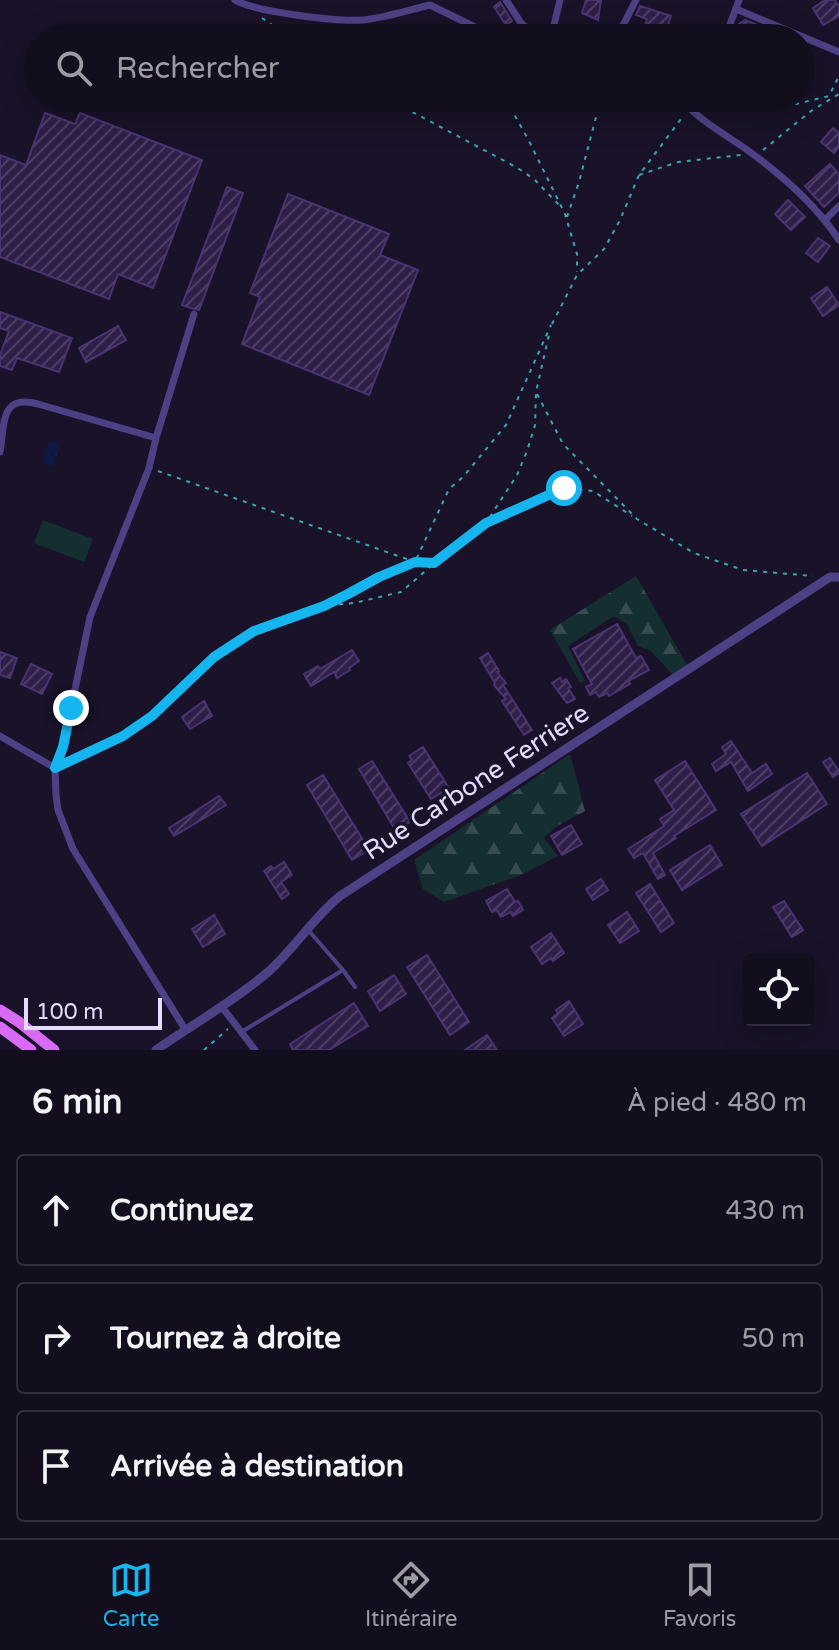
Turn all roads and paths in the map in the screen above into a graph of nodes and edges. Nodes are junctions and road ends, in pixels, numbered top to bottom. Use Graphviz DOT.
graph roads {
  1 [pos="235,0"];
  2 [pos="506,0"];
  3 [pos="560,0"];
  4 [pos="636,0"];
  5 [pos="739,0"];
  6 [pos="736,9"];
  7 [pos="259,16"];
  8 [pos="271,24"];
  9 [pos="469,24"];
  10 [pos="522,24"];
  11 [pos="554,24"];
  12 [pos="624,24"];
  13 [pos="730,24"];
  14 [pos="773,24"];
  15 [pos="815,41"];
  16 [pos="838,50"];
  17 [pos="839,76"];
  18 [pos="815,99"];
  19 [pos="412,112"];
  20 [pos="513,112"];
  21 [pos="597,112"];
  22 [pos="687,112"];
  23 [pos="693,112"];
  24 [pos="839,206"];
  25 [pos="561,207"];
  26 [pos="566,218"];
  27 [pos="825,220"];
  28 [pos="839,240"];
  29 [pos="577,275"];
  30 [pos="194,314"];
  31 [pos="551,325"];
  32 [pos="536,392"];
  33 [pos="156,438"];
  34 [pos="0,452"];
  35 [pos="149,468"];
  36 [pos="637,519"];
  37 [pos="486,523"];
  38 [pos="415,562"];
  39 [pos="434,563"];
  40 [pos="835,577"];
  41 [pos="324,606"];
  42 [pos="0,736"];
  43 [pos="55,768"];
  44 [pos="307,929"];
  45 [pos="343,970"];
  46 [pos="355,987"];
  47 [pos="222,1007"];
  48 [pos="0,1010"];
  49 [pos="235,1023"];
  50 [pos="0,1027"];
  51 [pos="185,1029"];
  52 [pos="242,1032"];
  53 [pos="31,1050"];
  54 [pos="54,1050"];
  55 [pos="156,1050"];
  56 [pos="204,1050"];
  57 [pos="255,1050"];
  1 -- 9 [label="street"];
  2 -- 10 [label="street"];
  3 -- 11 [label="street"];
  4 -- 12 [label="street"];
  5 -- 6 [label="street"];
  6 -- 13 [label="street"];
  6 -- 14 [label="street"];
  7 -- 8 [label="path"];
  15 -- 16 [label="street"];
  17 -- 18 [label="path"];
  19 -- 25 [label="path"];
  20 -- 25 [label="path"];
  21 -- 26 [label="path"];
  22 -- 29 [label="path"];
  23 -- 27 [label="street"];
  24 -- 27 [label="street"];
  25 -- 26 [label="path"];
  26 -- 29 [label="path"];
  27 -- 28 [label="street"];
  29 -- 31 [label="path"];
  30 -- 33 [label="street"];
  31 -- 32 [label="path"];
  31 -- 38 [label="path"];
  32 -- 36 [label="path"];
  32 -- 37 [label="path"];
  33 -- 34 [label="street"];
  33 -- 35 [label="street"];
  35 -- 38 [label="path"];
  35 -- 43 [label="street"];
  36 -- 37 [label="path"];
  36 -- 40 [label="path"];
  37 -- 39 [label="path"];
  38 -- 39 [label="path"];
  38 -- 41 [label="path"];
  39 -- 41 [label="path"];
  40 -- 44 [label="street, Rue Carbone Ferriere"];
  41 -- 43 [label="path"];
  42 -- 43 [label="street"];
  43 -- 51 [label="street"];
  44 -- 45 [label="lane"];
  44 -- 47 [label="street, Rue Carbone Ferriere"];
  45 -- 46 [label="lane"];
  45 -- 52 [label="lane"];
  47 -- 49 [label="street"];
  47 -- 51 [label="street, Rue Carbone Ferriere"];
  48 -- 54 [label="main road"];
  49 -- 52 [label="street"];
  49 -- 56 [label="path"];
  50 -- 53 [label="main road"];
  51 -- 55 [label="street, Rue Carbone Ferriere"];
  52 -- 57 [label="street"];
}
